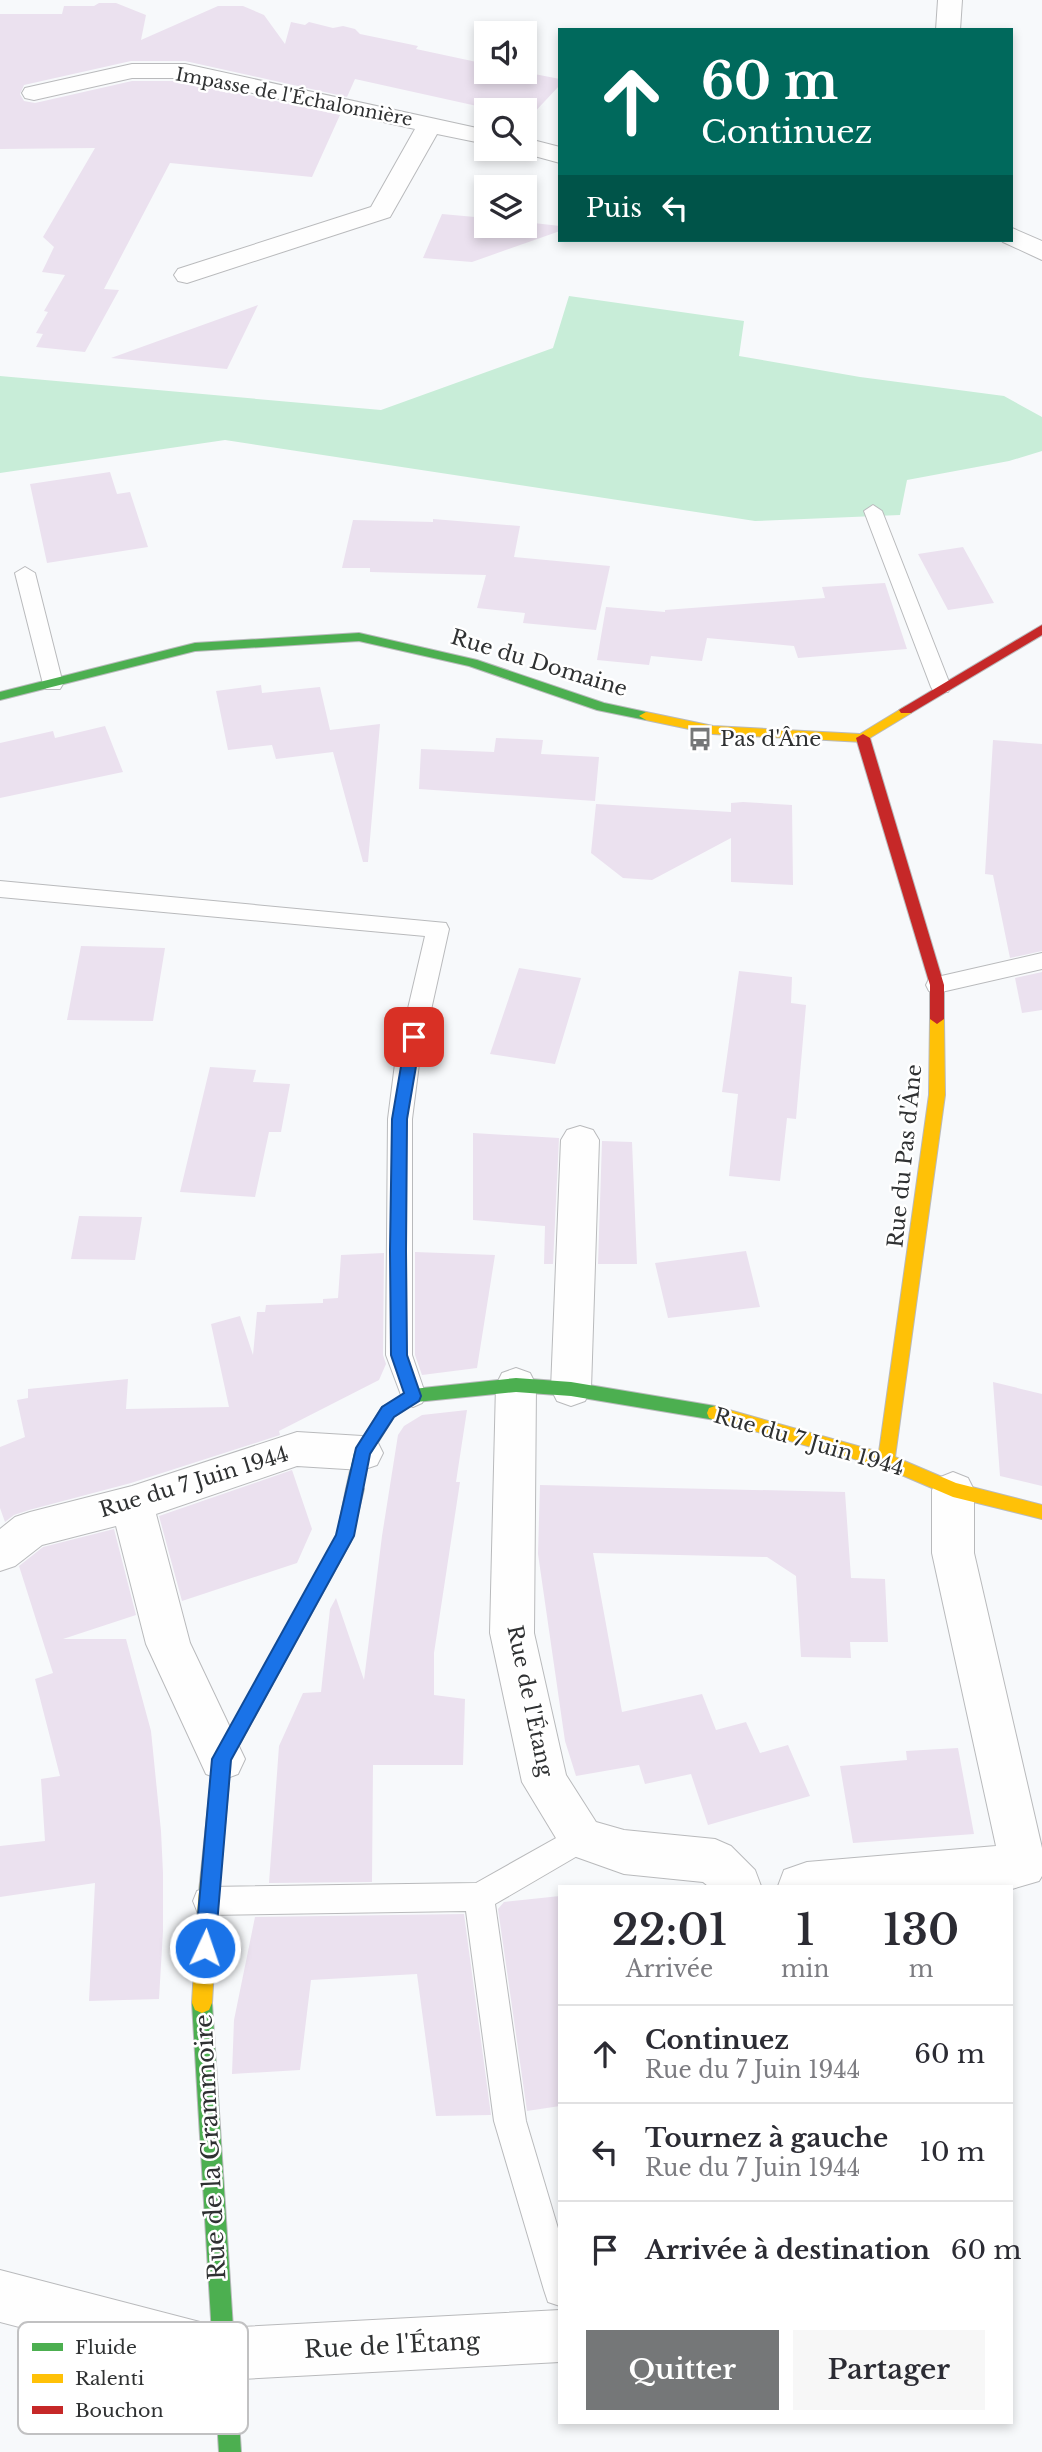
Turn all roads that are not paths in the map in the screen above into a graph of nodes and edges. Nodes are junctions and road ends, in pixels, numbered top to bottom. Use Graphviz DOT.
graph roads {
  1 [pos="950,0"];
  2 [pos="948,28"];
  3 [pos="34,93"];
  4 [pos="430,124"];
  5 [pos="474,134"];
  6 [pos="537,149"];
  7 [pos="558,154"];
  8 [pos="1013,236"];
  9 [pos="1042,251"];
  10 [pos="187,275"];
  11 [pos="873,511"];
  12 [pos="25,573"];
  13 [pos="1042,629"];
  14 [pos="53,684"];
  15 [pos="941,687"];
  16 [pos="0,696"];
  17 [pos="863,738"];
  18 [pos="0,889"];
  19 [pos="1042,961"];
  20 [pos="937,985"];
  21 [pos="580,1140"];
  22 [pos="516,1385"];
  23 [pos="571,1389"];
  24 [pos="413,1396"];
  25 [pos="362,1453"];
  26 [pos="886,1461"];
  27 [pos="953,1490"];
  28 [pos="132,1504"];
  29 [pos="1042,1512"];
  30 [pos="0,1553"];
  31 [pos="222,1759"];
  32 [pos="581,1838"];
  33 [pos="1033,1866"];
  34 [pos="737,1885"];
  35 [pos="804,1885"];
  36 [pos="480,1896"];
  37 [pos="208,1901"];
  38 [pos="558,2283"];
  39 [pos="0,2296"];
  40 [pos="100,2322"];
  41 [pos="221,2322"];
  42 [pos="558,2336"];
  43 [pos="248,2353"];
  44 [pos="229,2434"];
  45 [pos="230,2452"];
  1 -- 2 [label="street"];
  3 -- 4 [label="street, Impasse de l'Échalonnière"];
  4 -- 5 [label="street, Impasse de l'Échalonnière"];
  4 -- 10 [label="street, Impasse de l'Échalonnière"];
  6 -- 7 [label="street"];
  8 -- 9 [label="street"];
  11 -- 15 [label="lane"];
  12 -- 14 [label="lane"];
  13 -- 15 [label="street"];
  14 -- 16 [label="street, Rue du Domaine"];
  14 -- 17 [label="street, Rue du Domaine"];
  15 -- 17 [label="street"];
  17 -- 20 [label="street, Rue du Pas d'Âne"];
  18 -- 24 [label="lane"];
  19 -- 20 [label="lane"];
  20 -- 26 [label="street, Rue du Pas d'Âne"];
  21 -- 23 [label="street"];
  22 -- 23 [label="street, Rue du 7 Juin 1944"];
  22 -- 24 [label="street, Rue du 7 Juin 1944"];
  22 -- 32 [label="street, Rue de l'Étang"];
  23 -- 26 [label="street, Rue du 7 Juin 1944"];
  24 -- 25 [label="street"];
  25 -- 28 [label="street, Rue du 7 Juin 1944"];
  25 -- 31 [label="street, Rue de la Grammoire"];
  26 -- 27 [label="street, Rue du 7 Juin 1944"];
  27 -- 29 [label="street, Rue du 7 Juin 1944"];
  27 -- 33 [label="street"];
  28 -- 30 [label="street, Rue du 7 Juin 1944"];
  28 -- 31 [label="street"];
  31 -- 37 [label="street, Rue de la Grammoire"];
  32 -- 34 [label="street"];
  32 -- 36 [label="lane"];
  33 -- 35 [label="street"];
  36 -- 37 [label="lane"];
  36 -- 38 [label="lane"];
  37 -- 41 [label="street, Rue de la Grammoire"];
  39 -- 40 [label="street"];
  42 -- 43 [label="street, Rue de l'Étang"];
  44 -- 45 [label="street, Rue de la Grammoire"];
}
